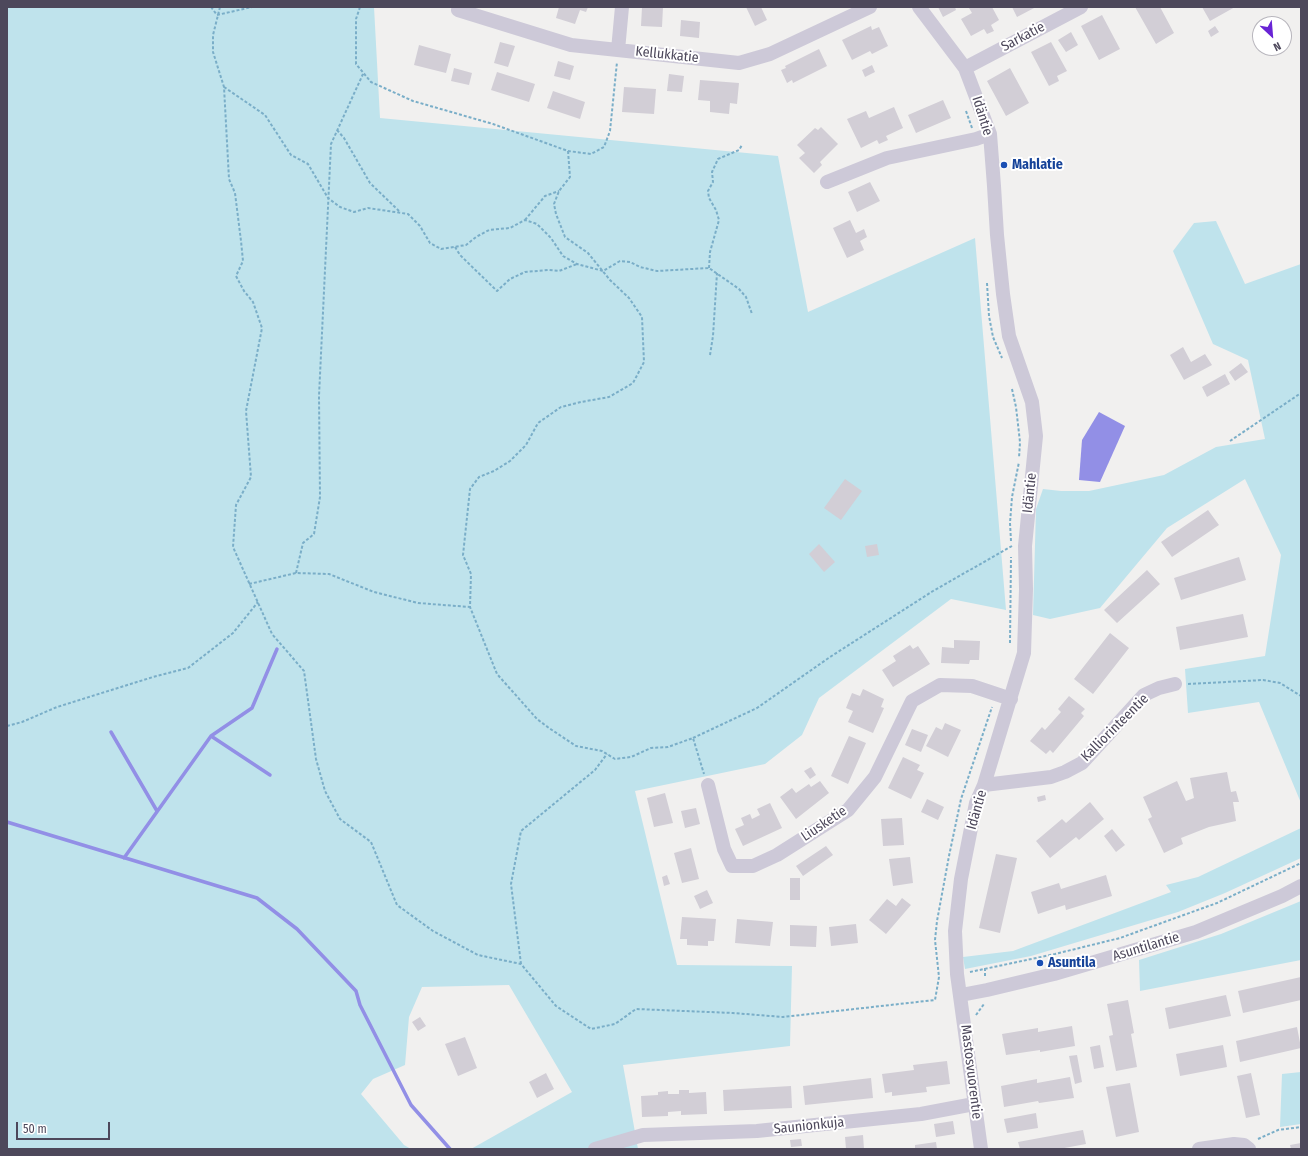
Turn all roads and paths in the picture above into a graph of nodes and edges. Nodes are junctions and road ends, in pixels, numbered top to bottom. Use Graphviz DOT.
graph roads {
  1 [pos="211,7"];
  2 [pos="220,7"];
  3 [pos="252,7"];
  4 [pos="360,7"];
  5 [pos="622,7"];
  6 [pos="870,7"];
  7 [pos="920,7"];
  8 [pos="1081,7"];
  9 [pos="458,10"];
  10 [pos="217,14"];
  11 [pos="618,50"];
  12 [pos="965,68"];
  13 [pos="363,74"];
  14 [pos="224,87"];
  15 [pos="964,105"];
  16 [pos="337,130"];
  17 [pos="990,134"];
  18 [pos="976,138"];
  19 [pos="742,145"];
  20 [pos="568,151"];
  21 [pos="827,182"];
  22 [pos="559,191"];
  23 [pos="328,198"];
  24 [pos="400,212"];
  25 [pos="525,220"];
  26 [pos="455,247"];
  27 [pos="577,264"];
  28 [pos="708,268"];
  29 [pos="603,271"];
  30 [pos="717,273"];
  31 [pos="987,278"];
  32 [pos="752,314"];
  33 [pos="710,355"];
  34 [pos="1004,364"];
  35 [pos="1011,384"];
  36 [pos="1301,393"];
  37 [pos="1230,441"];
  38 [pos="1012,546"];
  39 [pos="1011,551"];
  40 [pos="1011,555"];
  41 [pos="296,573"];
  42 [pos="249,584"];
  43 [pos="258,602"];
  44 [pos="470,607"];
  45 [pos="1010,648"];
  46 [pos="1175,684"];
  47 [pos="996,694"];
  48 [pos="1301,696"];
  49 [pos="1011,699"];
  50 [pos="7,726"];
  51 [pos="693,738"];
  52 [pos="607,754"];
  53 [pos="708,785"];
  54 [pos="984,785"];
  55 [pos="1301,863"];
  56 [pos="1301,886"];
  57 [pos="521,964"];
  58 [pos="985,968"];
  59 [pos="957,974"];
  60 [pos="939,977"];
  61 [pos="987,990"];
  62 [pos="961,995"];
  63 [pos="976,1022"];
  64 [pos="974,1104"];
  65 [pos="1301,1127"];
  66 [pos="1246,1147"];
  67 [pos="595,1149"];
  68 [pos="981,1149"];
  69 [pos="1199,1149"];
  1 -- 10 [label="path"];
  2 -- 10 [label="path"];
  3 -- 10 [label="path"];
  4 -- 13 [label="path"];
  5 -- 11 [label="street"];
  6 -- 11 [label="street, Kellukkatie"];
  7 -- 12 [label="street, Idäntie"];
  8 -- 12 [label="street, Sarkatie"];
  9 -- 11 [label="street, Kellukkatie"];
  10 -- 14 [label="path"];
  11 -- 20 [label="path"];
  12 -- 17 [label="street, Idäntie"];
  13 -- 16 [label="path"];
  13 -- 20 [label="path"];
  14 -- 23 [label="path"];
  14 -- 42 [label="path"];
  15 -- 18 [label="path"];
  16 -- 23 [label="path"];
  16 -- 24 [label="path"];
  17 -- 18 [label="street"];
  17 -- 49 [label="street, Idäntie"];
  18 -- 21 [label="street"];
  19 -- 28 [label="path"];
  20 -- 22 [label="path"];
  22 -- 25 [label="path"];
  22 -- 29 [label="path"];
  23 -- 24 [label="path"];
  23 -- 41 [label="path"];
  24 -- 26 [label="path"];
  25 -- 26 [label="path"];
  25 -- 27 [label="path"];
  26 -- 27 [label="path"];
  27 -- 29 [label="path"];
  28 -- 29 [label="path"];
  28 -- 30 [label="path"];
  29 -- 44 [label="path"];
  30 -- 32 [label="path"];
  30 -- 33 [label="path"];
  31 -- 34 [label="path"];
  35 -- 38 [label="path"];
  36 -- 37 [label="path"];
  38 -- 39 [label="path"];
  38 -- 51 [label="path"];
  40 -- 45 [label="path"];
  41 -- 42 [label="path"];
  41 -- 44 [label="path"];
  42 -- 43 [label="path"];
  43 -- 50 [label="path"];
  43 -- 57 [label="path"];
  44 -- 52 [label="path"];
  46 -- 48 [label="path"];
  46 -- 54 [label="street, Kalliorinteentie"];
  47 -- 49 [label="street, Liusketie"];
  47 -- 53 [label="street, Liusketie"];
  47 -- 60 [label="path"];
  49 -- 54 [label="street, Idäntie"];
  51 -- 52 [label="path"];
  51 -- 53 [label="path"];
  52 -- 57 [label="path"];
  54 -- 59 [label="street, Idäntie"];
  55 -- 58 [label="path"];
  56 -- 61 [label="street, Asuntilantie"];
  57 -- 60 [label="path"];
  58 -- 59 [label="path"];
  58 -- 61 [label="path"];
  59 -- 60 [label="path"];
  59 -- 62 [label="street, Idäntie"];
  61 -- 62 [label="street, Asuntilantie"];
  61 -- 63 [label="path"];
  62 -- 64 [label="street, Mastosvuorentie"];
  64 -- 67 [label="street, Saunionkuja"];
  64 -- 68 [label="street, Mastosvuorentie"];
  65 -- 66 [label="path"];
  66 -- 69 [label="street"];
}
